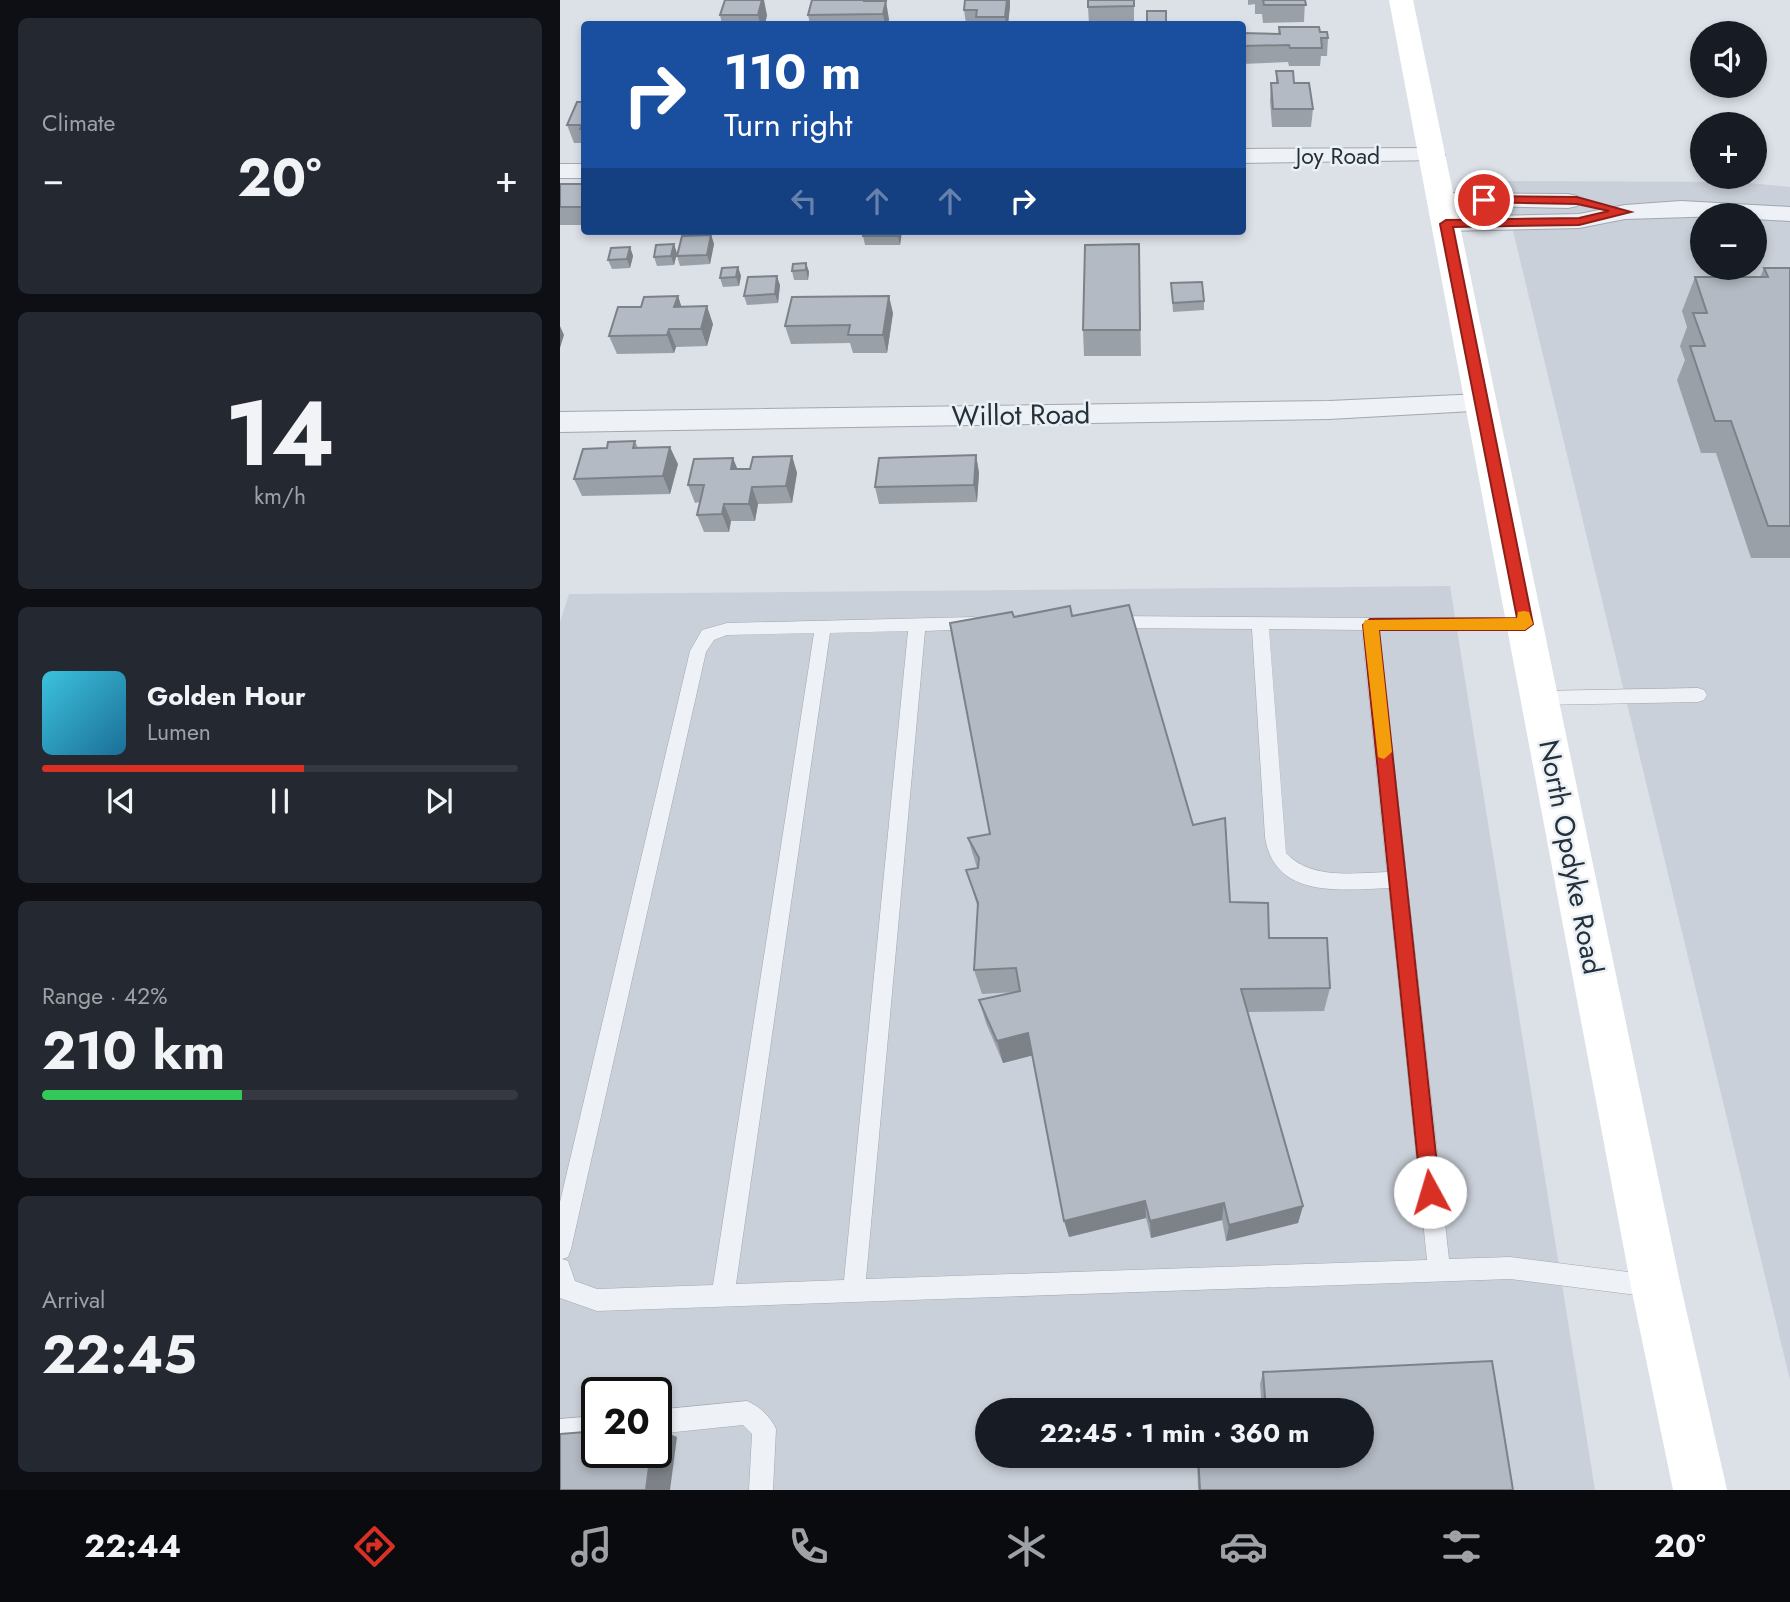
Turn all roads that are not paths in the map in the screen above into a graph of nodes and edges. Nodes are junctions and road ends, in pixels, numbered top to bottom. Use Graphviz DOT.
graph roads {
  1 [pos="1401,0"];
  2 [pos="1433,155"];
  3 [pos="1246,156"];
  4 [pos="560,171"];
  5 [pos="581,171"];
  6 [pos="1444,212"];
  7 [pos="1780,214"];
  8 [pos="1481,403"];
  9 [pos="560,422"];
  10 [pos="1093,622"];
  11 [pos="1260,622"];
  12 [pos="998,623"];
  13 [pos="917,624"];
  14 [pos="1525,624"];
  15 [pos="1370,625"];
  16 [pos="823,627"];
  17 [pos="1698,695"];
  18 [pos="1539,698"];
  19 [pos="1397,880"];
  20 [pos="560,1249"];
  21 [pos="560,1269"];
  22 [pos="1439,1270"];
  23 [pos="1656,1287"];
  24 [pos="854,1289"];
  25 [pos="723,1295"];
  26 [pos="672,1420"];
  27 [pos="581,1430"];
  28 [pos="560,1432"];
  29 [pos="761,1490"];
  30 [pos="1700,1490"];
  1 -- 2 [label="main road, North Opdyke Road"];
  2 -- 3 [label="street, Joy Road"];
  2 -- 6 [label="main road, North Opdyke Road"];
  4 -- 5 [label="street"];
  6 -- 7 [label="street"];
  6 -- 8 [label="main road, North Opdyke Road"];
  8 -- 9 [label="street, Willot Road"];
  8 -- 14 [label="main road, North Opdyke Road"];
  10 -- 11 [label="lane"];
  11 -- 15 [label="lane"];
  11 -- 19 [label="lane"];
  12 -- 13 [label="lane"];
  13 -- 16 [label="lane"];
  13 -- 24 [label="lane"];
  14 -- 15 [label="lane"];
  14 -- 18 [label="main road, North Opdyke Road"];
  15 -- 19 [label="lane"];
  16 -- 20 [label="lane"];
  16 -- 25 [label="lane"];
  17 -- 18 [label="lane"];
  18 -- 23 [label="main road, North Opdyke Road"];
  19 -- 22 [label="lane"];
  21 -- 25 [label="lane"];
  22 -- 23 [label="lane"];
  22 -- 24 [label="lane"];
  23 -- 30 [label="main road, North Opdyke Road"];
  24 -- 25 [label="lane"];
  26 -- 29 [label="lane"];
  27 -- 28 [label="lane"];
}
